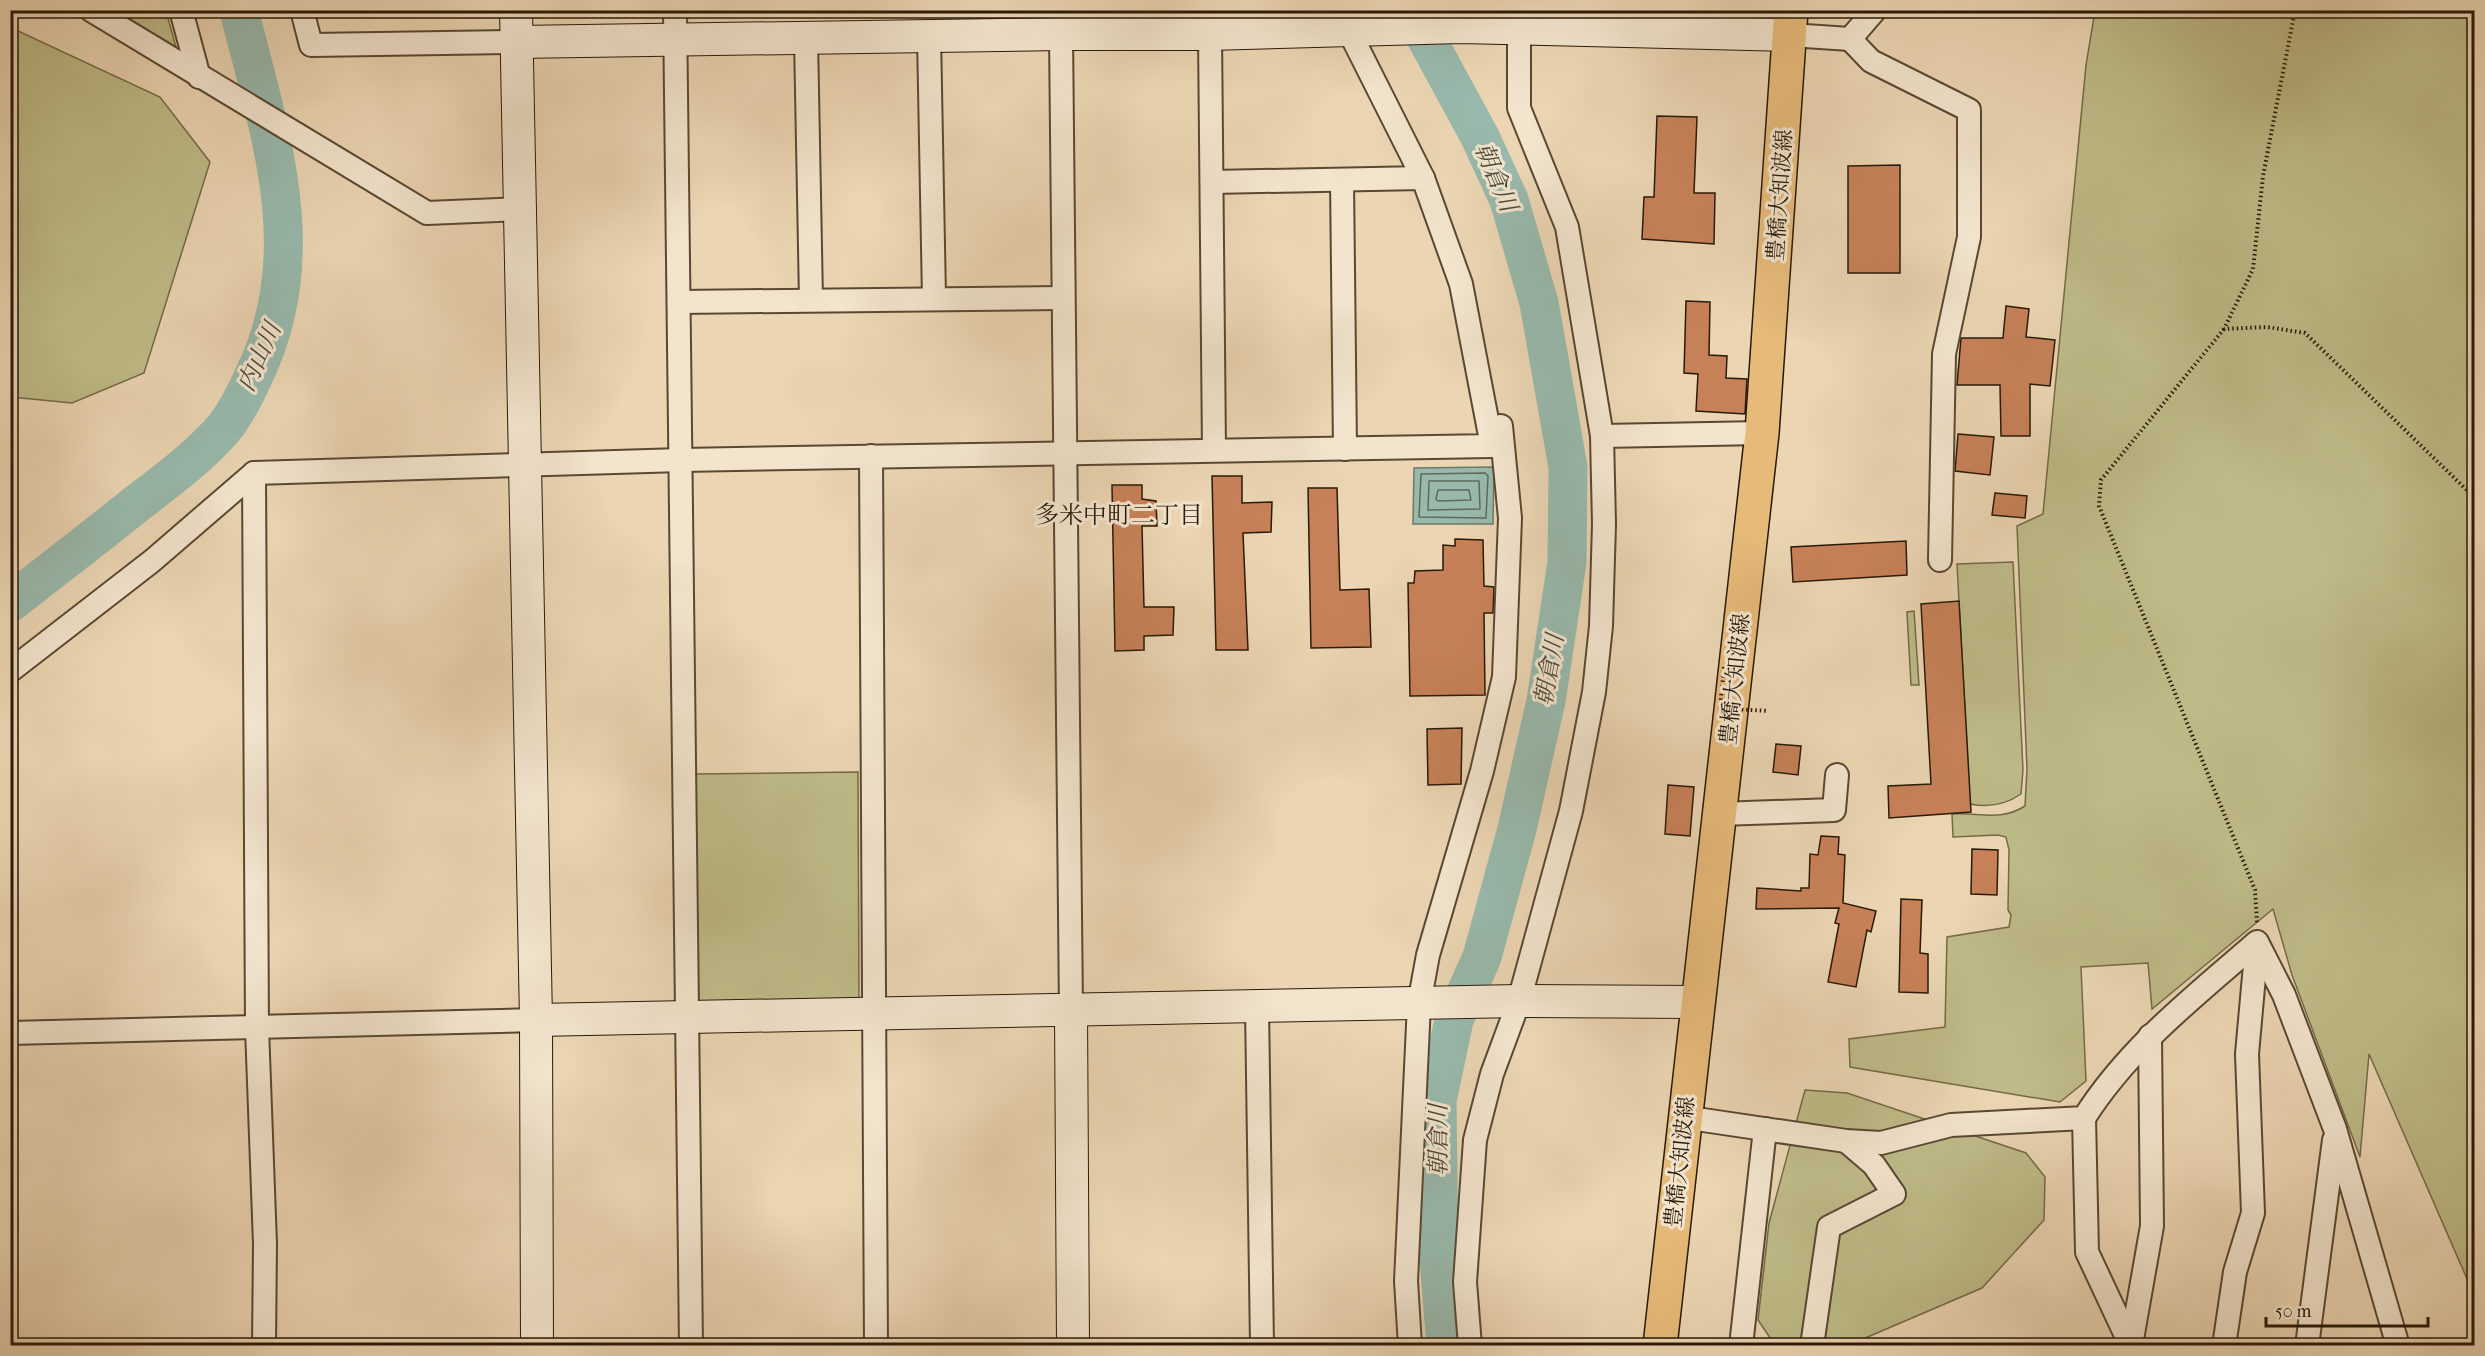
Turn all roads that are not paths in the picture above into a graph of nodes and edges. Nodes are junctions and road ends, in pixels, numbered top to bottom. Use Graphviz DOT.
graph roads {
  1 [pos="91,10"];
  2 [pos="181,10"];
  3 [pos="302,10"];
  4 [pos="516,10"];
  5 [pos="1875,10"];
  6 [pos="1519,19"];
  7 [pos="1630,20"];
  8 [pos="1790,23"];
  9 [pos="675,25"];
  10 [pos="1361,31"];
  11 [pos="1061,34"];
  12 [pos="1209,34"];
  13 [pos="929,36"];
  14 [pos="806,38"];
  15 [pos="1850,39"];
  16 [pos="517,42"];
  17 [pos="199,77"];
  18 [pos="1422,178"];
  19 [pos="1342,180"];
  20 [pos="1212,182"];
  21 [pos="519,209"];
  22 [pos="1461,284"];
  23 [pos="933,298"];
  24 [pos="1062,298"];
  25 [pos="811,300"];
  26 [pos="679,302"];
  27 [pos="1762,434"];
  28 [pos="1602,436"];
  29 [pos="1345,449"];
  30 [pos="1214,450"];
  31 [pos="1065,453"];
  32 [pos="871,456"];
  33 [pos="681,460"];
  34 [pos="524,464"];
  35 [pos="254,473"];
  36 [pos="1940,560"];
  37 [pos="10,671"];
  38 [pos="1837,775"];
  39 [pos="1719,814"];
  40 [pos="2257,942"];
  41 [pos="1510,1002"];
  42 [pos="1698,1002"];
  43 [pos="1423,1003"];
  44 [pos="1257,1007"];
  45 [pos="1071,1010"];
  46 [pos="876,1013"];
  47 [pos="686,1017"];
  48 [pos="536,1020"];
  49 [pos="257,1028"];
  50 [pos="10,1033"];
  51 [pos="2150,1036"];
  52 [pos="1683,1117"];
  53 [pos="2084,1118"];
  54 [pos="1765,1129"];
  55 [pos="2335,1129"];
  56 [pos="1846,1141"];
  57 [pos="2131,1345"];
  58 [pos="264,1346"];
  59 [pos="537,1346"];
  60 [pos="691,1346"];
  61 [pos="876,1346"];
  62 [pos="1073,1346"];
  63 [pos="1262,1346"];
  64 [pos="1410,1346"];
  65 [pos="1470,1346"];
  66 [pos="1660,1346"];
  67 [pos="1741,1346"];
  68 [pos="1812,1346"];
  69 [pos="2224,1346"];
  70 [pos="2307,1346"];
  71 [pos="2398,1346"];
  1 -- 17 [label="street"];
  2 -- 17 [label="street"];
  3 -- 16 [label="street"];
  4 -- 16 [label="street"];
  5 -- 15 [label="street"];
  6 -- 7 [label="street"];
  6 -- 10 [label="street"];
  6 -- 28 [label="street"];
  7 -- 8 [label="street"];
  8 -- 15 [label="street"];
  8 -- 27 [label="main road, 豊橋大知波線"];
  9 -- 14 [label="street"];
  9 -- 16 [label="street"];
  9 -- 26 [label="street"];
  10 -- 12 [label="street"];
  10 -- 18 [label="street"];
  11 -- 12 [label="street"];
  11 -- 13 [label="street"];
  11 -- 24 [label="street"];
  12 -- 20 [label="street"];
  13 -- 14 [label="street"];
  13 -- 23 [label="street"];
  14 -- 25 [label="street"];
  15 -- 36 [label="street"];
  16 -- 21 [label="street"];
  17 -- 21 [label="street"];
  18 -- 19 [label="street"];
  18 -- 22 [label="street"];
  19 -- 20 [label="street"];
  19 -- 29 [label="street"];
  20 -- 30 [label="street"];
  21 -- 34 [label="street"];
  22 -- 29 [label="street"];
  22 -- 43 [label="street"];
  23 -- 24 [label="street"];
  23 -- 25 [label="street"];
  24 -- 31 [label="street"];
  25 -- 26 [label="street"];
  26 -- 33 [label="street"];
  27 -- 28 [label="street"];
  27 -- 39 [label="main road, 豊橋大知波線"];
  28 -- 41 [label="street"];
  29 -- 30 [label="street"];
  30 -- 31 [label="street"];
  31 -- 32 [label="street"];
  31 -- 45 [label="street"];
  32 -- 33 [label="street"];
  32 -- 46 [label="street"];
  33 -- 34 [label="street"];
  33 -- 47 [label="street"];
  34 -- 35 [label="street"];
  34 -- 48 [label="street"];
  35 -- 37 [label="street"];
  35 -- 49 [label="street"];
  38 -- 39 [label="street"];
  39 -- 42 [label="main road, 豊橋大知波線"];
  40 -- 51 [label="street"];
  40 -- 55 [label="street"];
  40 -- 69 [label="street"];
  41 -- 42 [label="street"];
  41 -- 43 [label="street"];
  41 -- 65 [label="street"];
  42 -- 52 [label="main road, 豊橋大知波線"];
  43 -- 44 [label="street"];
  43 -- 64 [label="street"];
  44 -- 45 [label="street"];
  44 -- 63 [label="street"];
  45 -- 46 [label="street"];
  45 -- 62 [label="street"];
  46 -- 47 [label="street"];
  46 -- 61 [label="street"];
  47 -- 48 [label="street"];
  47 -- 60 [label="street"];
  48 -- 49 [label="street"];
  48 -- 59 [label="street"];
  49 -- 50 [label="street"];
  49 -- 58 [label="street"];
  51 -- 53 [label="street"];
  51 -- 57 [label="street"];
  52 -- 54 [label="street"];
  52 -- 66 [label="main road, 豊橋大知波線"];
  53 -- 56 [label="street"];
  53 -- 57 [label="street"];
  54 -- 56 [label="street"];
  54 -- 67 [label="street"];
  55 -- 70 [label="street"];
  55 -- 71 [label="street"];
  56 -- 68 [label="street"];
}
